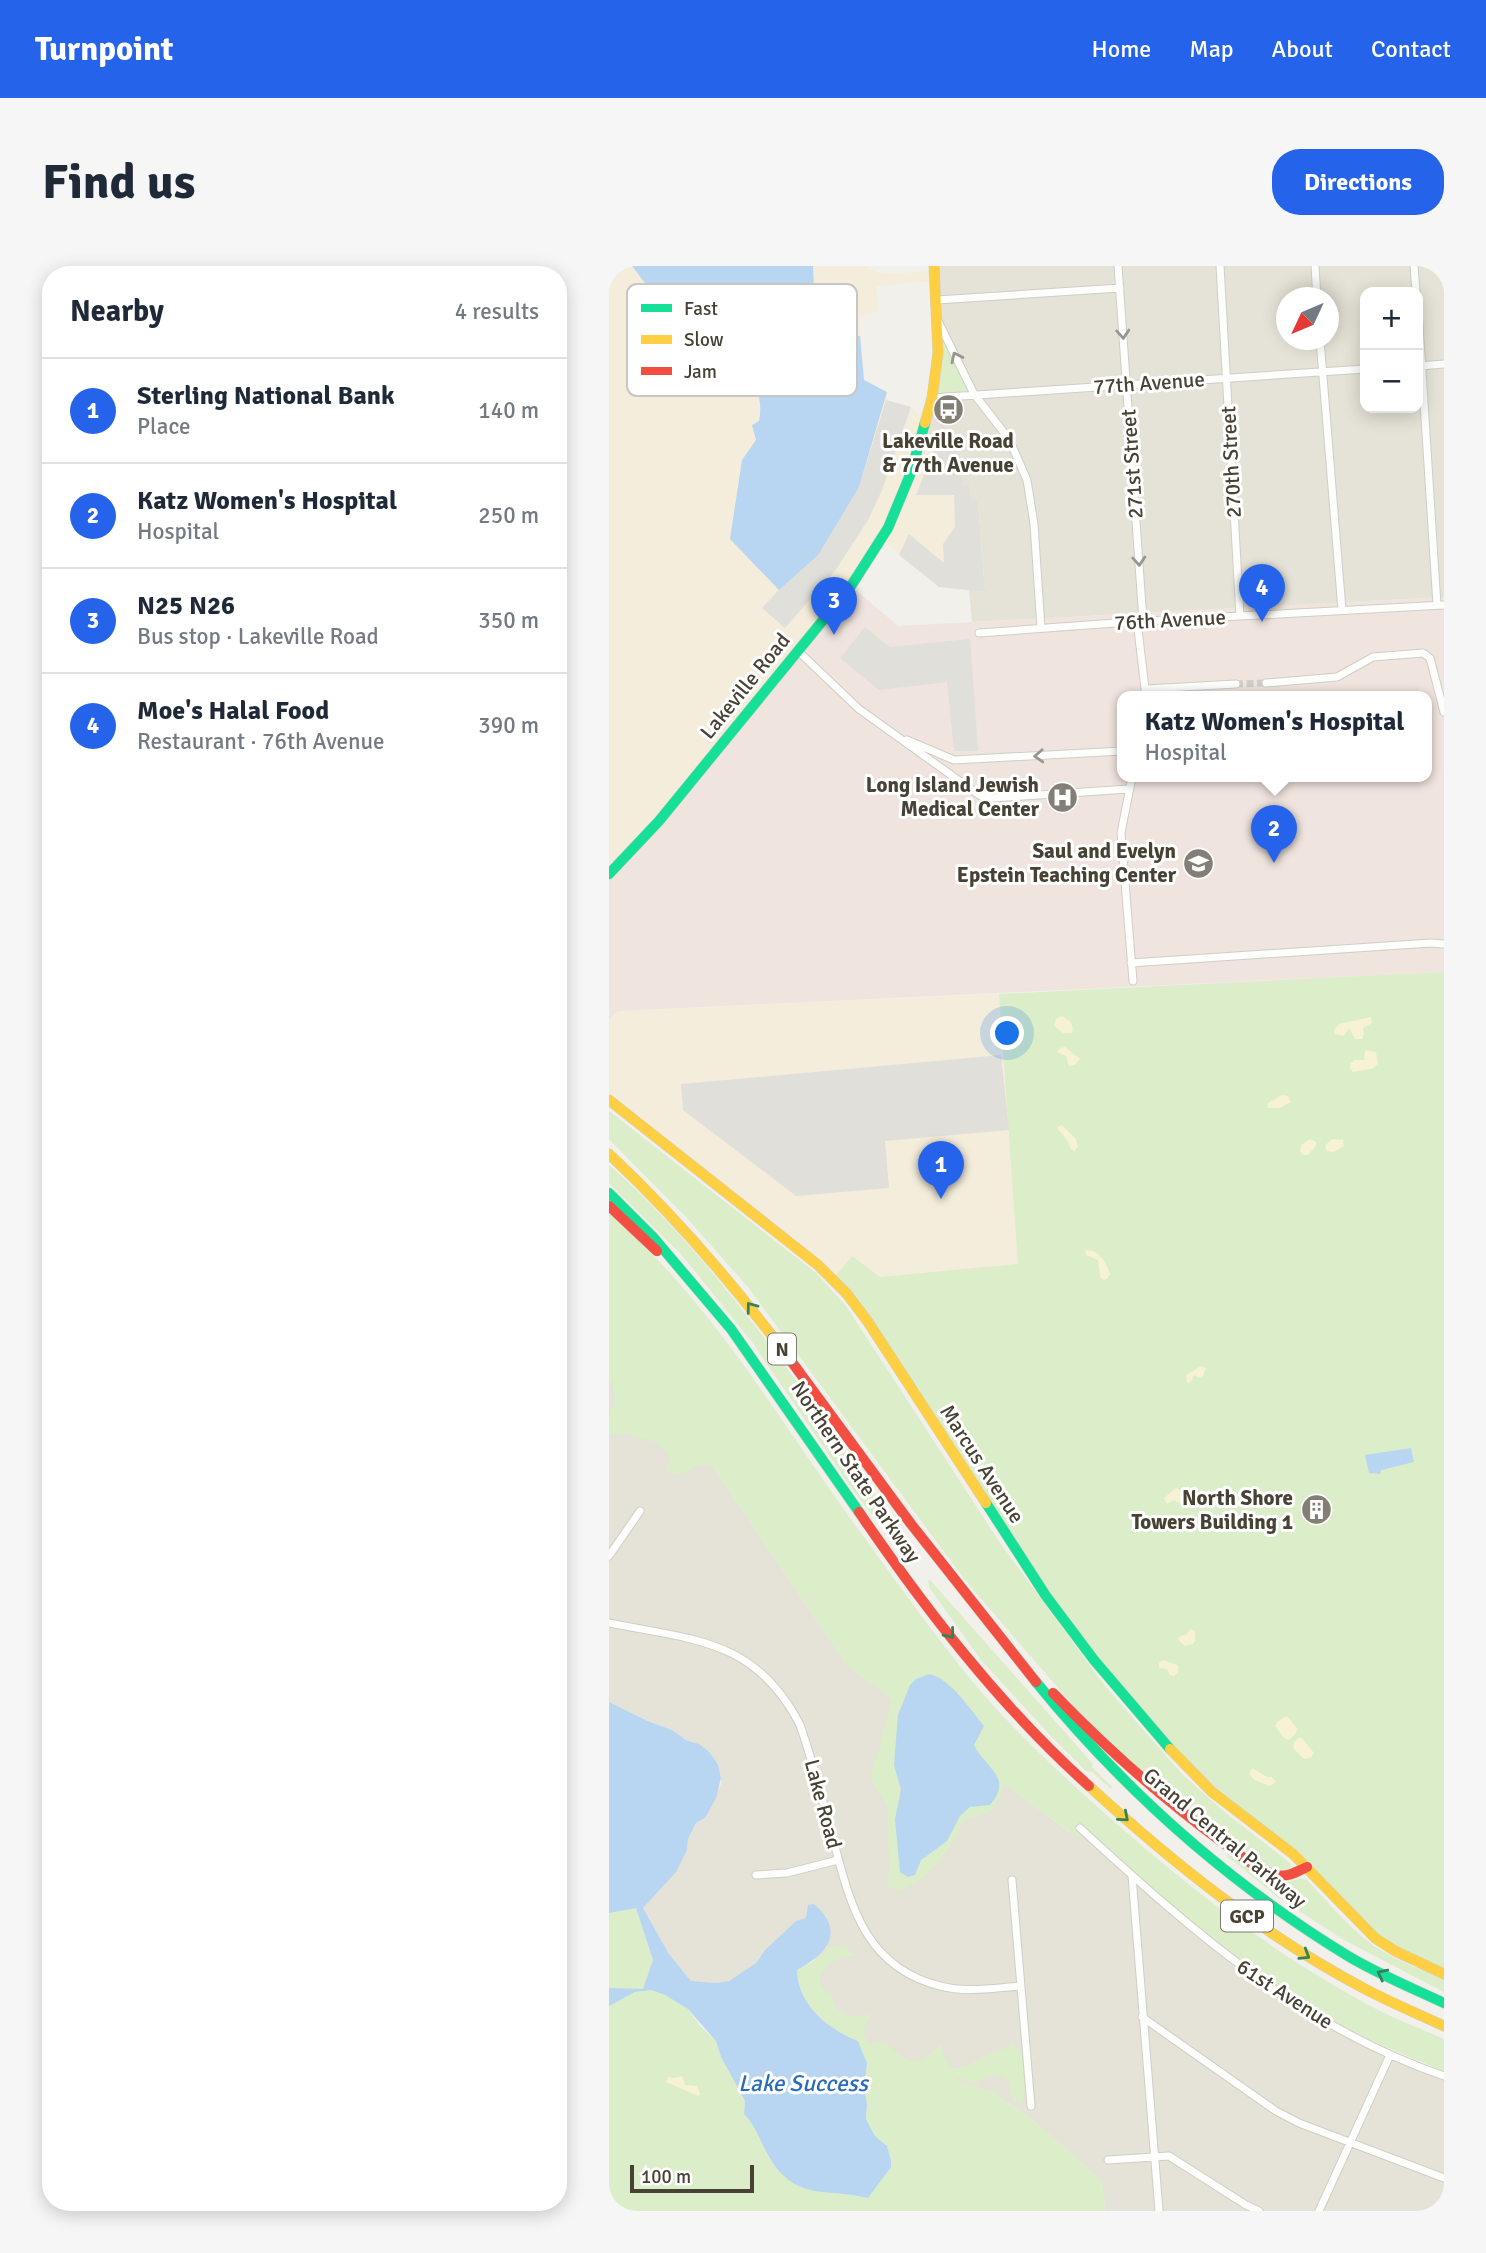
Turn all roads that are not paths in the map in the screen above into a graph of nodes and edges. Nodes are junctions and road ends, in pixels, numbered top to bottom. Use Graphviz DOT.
graph roads {
  1 [pos="934,266"];
  2 [pos="1118,266"];
  3 [pos="1220,266"];
  4 [pos="1315,266"];
  5 [pos="1414,266"];
  6 [pos="1317,287"];
  7 [pos="1416,287"];
  8 [pos="1120,288"];
  9 [pos="937,300"];
  10 [pos="938,320"];
  11 [pos="1321,350"];
  12 [pos="1444,364"];
  13 [pos="1423,366"];
  14 [pos="1360,369"];
  15 [pos="1322,372"];
  16 [pos="1226,378"];
  17 [pos="1127,384"];
  18 [pos="974,394"];
  19 [pos="932,398"];
  20 [pos="1423,400"];
  21 [pos="1441,605"];
  22 [pos="1342,610"];
  23 [pos="1240,616"];
  24 [pos="1140,621"];
  25 [pos="1041,628"];
  26 [pos="979,633"];
  27 [pos="798,652"];
  28 [pos="1266,682"];
  29 [pos="1236,684"];
  30 [pos="1146,691"];
  31 [pos="1156,691"];
  32 [pos="1444,712"];
  33 [pos="893,734"];
  34 [pos="1117,751"];
  35 [pos="1131,782"];
  36 [pos="1129,789"];
  37 [pos="609,874"];
  38 [pos="1444,944"];
  39 [pos="1131,963"];
  40 [pos="1133,981"];
  41 [pos="609,1100"];
  42 [pos="609,1154"];
  43 [pos="609,1193"];
  44 [pos="609,1206"];
  45 [pos="700,1288"];
  46 [pos="639,1511"];
  47 [pos="609,1556"];
  48 [pos="609,1623"];
  49 [pos="1011,1655"];
  50 [pos="1070,1723"];
  51 [pos="1074,1771"];
  52 [pos="1080,1828"];
  53 [pos="838,1860"];
  54 [pos="1307,1867"];
  55 [pos="756,1875"];
  56 [pos="1132,1876"];
  57 [pos="1012,1880"];
  58 [pos="1444,1974"];
  59 [pos="1020,1986"];
  60 [pos="1444,2003"];
  61 [pos="1142,2017"];
  62 [pos="1444,2026"];
  63 [pos="1390,2055"];
  64 [pos="1444,2076"];
  65 [pos="1031,2106"];
  66 [pos="1350,2143"];
  67 [pos="1154,2157"];
  68 [pos="1108,2160"];
  69 [pos="1444,2178"];
  70 [pos="1159,2211"];
  71 [pos="1259,2211"];
  72 [pos="1319,2211"];
  1 -- 9 [label="main road, Lakeville Road"];
  2 -- 8 [label="street, 271st Street"];
  3 -- 16 [label="street, 270th Street"];
  4 -- 6 [label="street"];
  5 -- 7 [label="street"];
  8 -- 9 [label="street"];
  8 -- 17 [label="street, 271st Street, one-way"];
  9 -- 10 [label="main road, Lakeville Road"];
  18 -- 10 [label="street, one-way"];
  10 -- 19 [label="main road, Lakeville Road"];
  11 -- 15 [label="street"];
  12 -- 13 [label="street"];
  14 -- 15 [label="street, 77th Avenue"];
  15 -- 16 [label="street, 77th Avenue"];
  15 -- 22 [label="street"];
  16 -- 17 [label="street, 77th Avenue"];
  16 -- 23 [label="street, 270th Street"];
  17 -- 18 [label="street, 77th Avenue"];
  17 -- 24 [label="street, 271st Street, one-way"];
  18 -- 19 [label="street, 77th Avenue"];
  18 -- 25 [label="street"];
  19 -- 27 [label="main road, Lakeville Road"];
  20 -- 21 [label="street"];
  21 -- 22 [label="street, 76th Avenue"];
  22 -- 23 [label="street, 76th Avenue"];
  23 -- 24 [label="street, 76th Avenue"];
  24 -- 25 [label="street, 76th Avenue"];
  24 -- 30 [label="street, 271st Street"];
  25 -- 26 [label="street, 76th Avenue"];
  27 -- 33 [label="street"];
  27 -- 37 [label="main road, Lakeville Road"];
  28 -- 32 [label="street"];
  29 -- 31 [label="street"];
  34 -- 33 [label="street, one-way"];
  33 -- 36 [label="street"];
  35 -- 36 [label="street"];
  36 -- 39 [label="street"];
  38 -- 39 [label="street"];
  39 -- 40 [label="street"];
  41 -- 54 [label="main road, Marcus Avenue"];
  49 -- 42 [label="main road, Northern State Parkway / N, one-way"];
  43 -- 45 [label="main road, Northern State Parkway / N"];
  44 -- 45 [label="main road"];
  45 -- 51 [label="main road, Northern State Parkway / N, one-way"];
  46 -- 47 [label="street"];
  48 -- 53 [label="street, Lake Road"];
  49 -- 50 [label="main road, Northern State Parkway / N"];
  49 -- 54 [label="main road"];
  60 -- 50 [label="main road, Grand Central Parkway / GCP, one-way"];
  51 -- 62 [label="main road, Grand Central Parkway / GCP, one-way"];
  52 -- 56 [label="street, 61st Avenue"];
  53 -- 55 [label="street"];
  53 -- 59 [label="street, Lake Road"];
  54 -- 58 [label="main road, Marcus Avenue"];
  56 -- 61 [label="street"];
  56 -- 63 [label="street, 61st Avenue"];
  57 -- 59 [label="street"];
  59 -- 65 [label="street"];
  61 -- 66 [label="street"];
  61 -- 67 [label="street"];
  63 -- 64 [label="street, 61st Avenue"];
  63 -- 66 [label="street"];
  66 -- 69 [label="street"];
  66 -- 72 [label="street"];
  67 -- 68 [label="street"];
  67 -- 70 [label="street"];
  67 -- 71 [label="street"];
}
